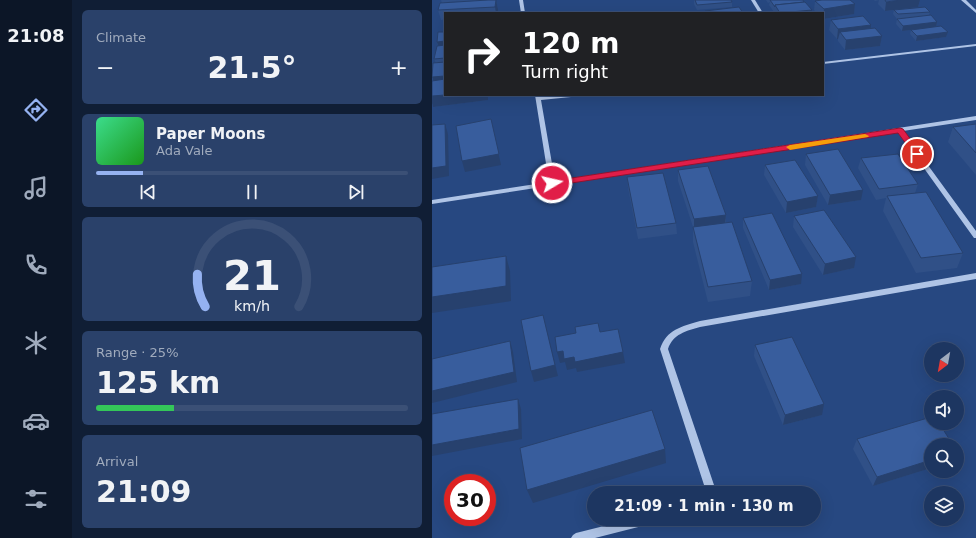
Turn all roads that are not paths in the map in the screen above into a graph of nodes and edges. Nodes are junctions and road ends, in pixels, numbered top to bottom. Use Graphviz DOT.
graph roads {
  1 [pos="521,0"];
  2 [pos="753,0"];
  3 [pos="963,0"];
  4 [pos="523,12"];
  5 [pos="759,12"];
  6 [pos="976,12"];
  7 [pos="976,45"];
  8 [pos="824,63"];
  9 [pos="555,96"];
  10 [pos="539,97"];
  11 [pos="976,118"];
  12 [pos="900,130"];
  13 [pos="552,183"];
  14 [pos="432,202"];
  15 [pos="976,236"];
  16 [pos="976,276"];
  17 [pos="709,486"];
  18 [pos="623,526"];
  19 [pos="576,538"];
  1 -- 4 [label="street"];
  2 -- 5 [label="street"];
  3 -- 6 [label="street"];
  7 -- 8 [label="street"];
  9 -- 10 [label="street"];
  10 -- 13 [label="street"];
  11 -- 12 [label="street"];
  12 -- 13 [label="street"];
  12 -- 15 [label="street"];
  13 -- 14 [label="street"];
  16 -- 17 [label="street"];
  18 -- 19 [label="street"];
}
